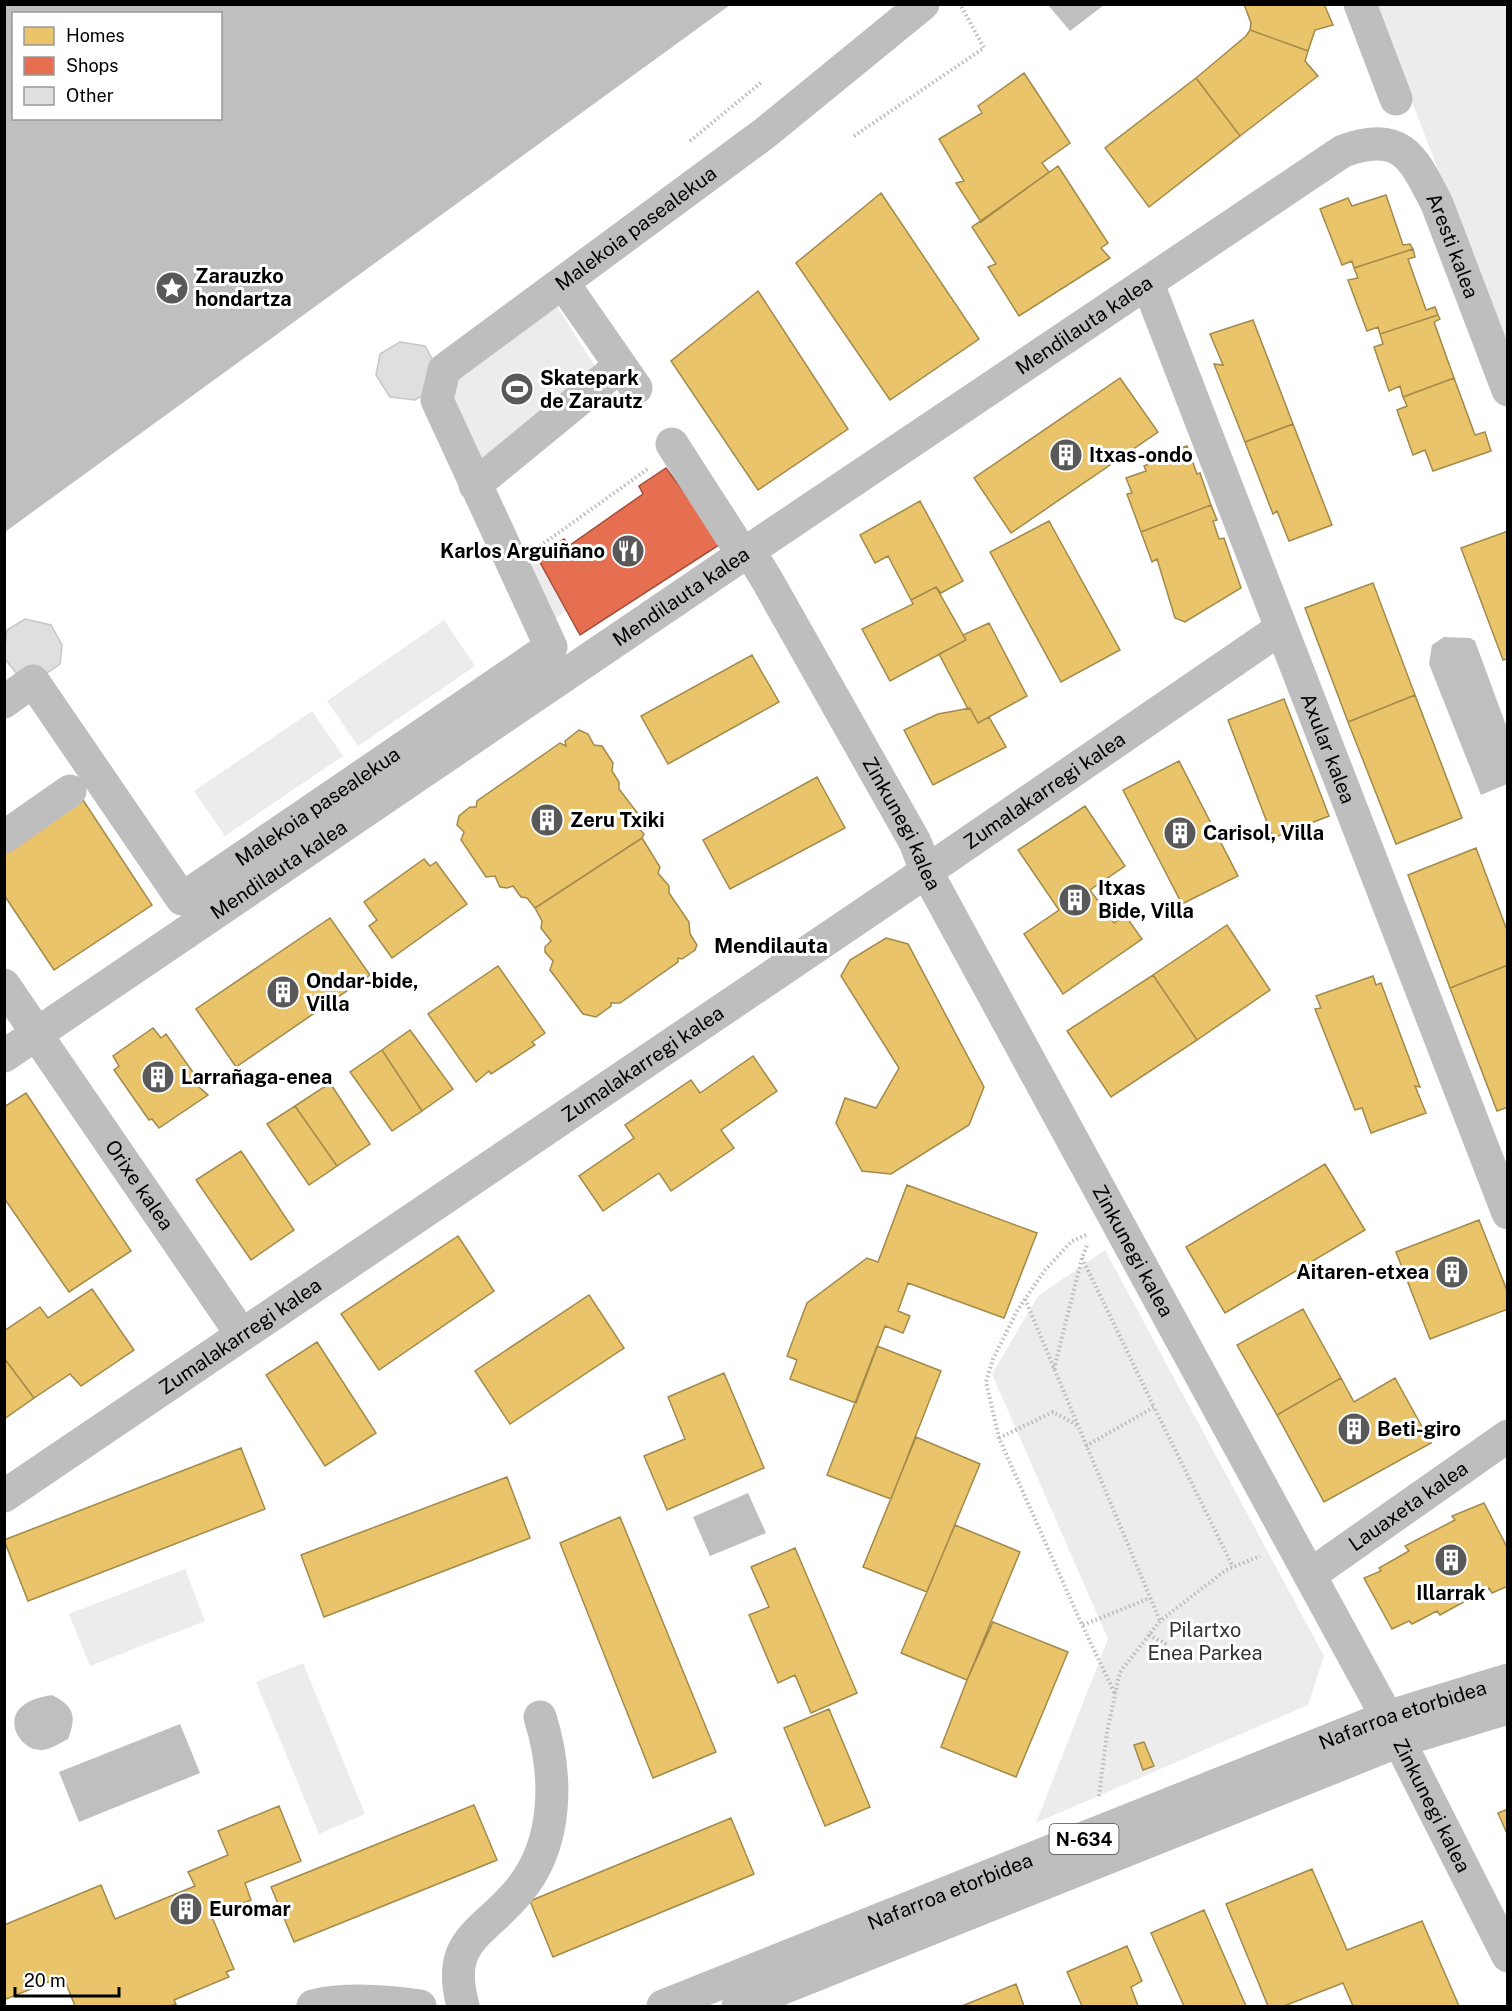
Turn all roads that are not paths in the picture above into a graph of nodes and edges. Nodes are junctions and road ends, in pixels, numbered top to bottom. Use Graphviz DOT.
graph roads {
  1 [pos="923,4"];
  2 [pos="1360,4"];
  3 [pos="1396,99"];
  4 [pos="1360,145"];
  5 [pos="563,283"];
  6 [pos="1148,284"];
  7 [pos="1508,390"];
  8 [pos="674,447"];
  9 [pos="475,485"];
  10 [pos="739,548"];
  11 [pos="1280,629"];
  12 [pos="4,702"];
  13 [pos="70,791"];
  14 [pos="4,837"];
  15 [pos="926,871"];
  16 [pos="4,985"];
  17 [pos="33,1028"];
  18 [pos="4,1056"];
  19 [pos="1508,1213"];
  20 [pos="242,1335"];
  21 [pos="1508,1436"];
  22 [pos="4,1496"];
  23 [pos="1310,1575"];
  24 [pos="1508,1680"];
  25 [pos="1508,1708"];
  26 [pos="540,1717"];
  27 [pos="1393,1729"];
  28 [pos="1508,1956"];
  29 [pos="313,2007"];
  30 [pos="420,2007"];
  31 [pos="463,2007"];
  32 [pos="663,2007"];
  33 [pos="738,2007"];
  1 -- 5 [label="main road, Malekoia pasealekua"];
  2 -- 3 [label="main road"];
  4 -- 6 [label="main road, Mendilauta kalea"];
  4 -- 7 [label="main road, Aresti kalea"];
  5 -- 9 [label="main road, Malekoia pasealekua"];
  5 -- 9 [label="main road"];
  6 -- 10 [label="main road, Mendilauta kalea"];
  6 -- 11 [label="main road, Axular kalea"];
  8 -- 10 [label="main road, Zinkunegi kalea"];
  9 -- 12 [label="main road, Malekoia pasealekua"];
  10 -- 15 [label="main road, Zinkunegi kalea"];
  10 -- 17 [label="main road, Mendilauta kalea"];
  11 -- 15 [label="main road, Zumalakarregi kalea"];
  11 -- 19 [label="main road, Axular kalea"];
  13 -- 14 [label="main road"];
  15 -- 20 [label="main road, Zumalakarregi kalea"];
  15 -- 23 [label="main road, Zinkunegi kalea"];
  16 -- 17 [label="main road, Orixe kalea"];
  17 -- 18 [label="main road, Mendilauta kalea"];
  17 -- 20 [label="main road, Orixe kalea"];
  20 -- 22 [label="main road, Zumalakarregi kalea"];
  21 -- 23 [label="main road, Lauaxeta kalea"];
  23 -- 27 [label="main road, Zinkunegi kalea"];
  24 -- 27 [label="main road, Nafarroa etorbidea / N-634"];
  25 -- 27 [label="main road, Nafarroa etorbidea / N-634"];
  26 -- 31 [label="main road"];
  27 -- 28 [label="main road, Zinkunegi kalea"];
  27 -- 32 [label="main road, Nafarroa etorbidea / N-634"];
  27 -- 33 [label="main road, Nafarroa etorbidea / N-634"];
  29 -- 30 [label="main road"];
}
